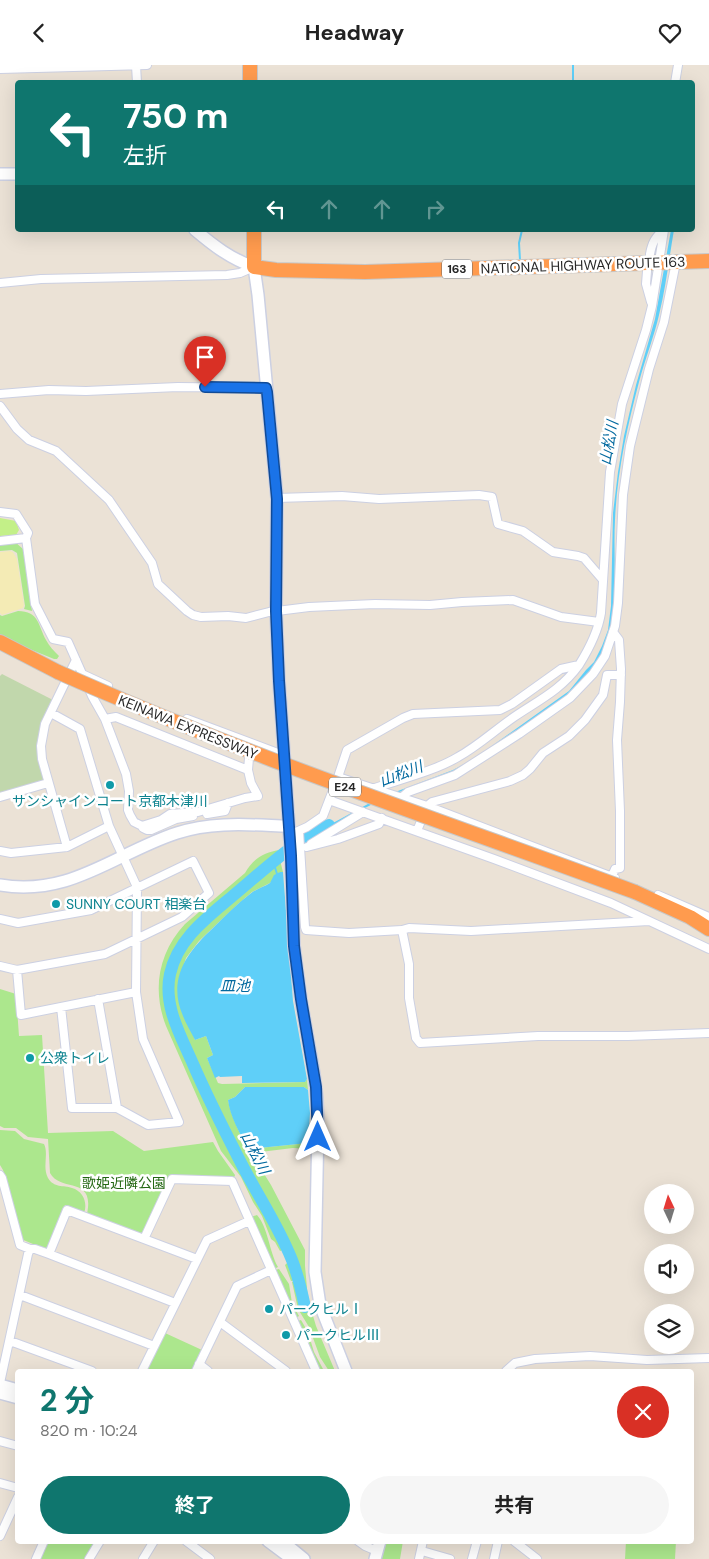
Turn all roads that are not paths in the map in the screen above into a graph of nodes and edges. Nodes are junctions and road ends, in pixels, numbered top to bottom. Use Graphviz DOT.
graph roads {
  1 [pos="136,65"];
  2 [pos="147,65"];
  3 [pos="250,65"];
  4 [pos="678,65"];
  5 [pos="0,69"];
  6 [pos="137,80"];
  7 [pos="250,80"];
  8 [pos="676,80"];
  9 [pos="15,174"];
  10 [pos="0,175"];
  11 [pos="198,232"];
  12 [pos="254,232"];
  13 [pos="662,232"];
  14 [pos="664,232"];
  15 [pos="709,261"];
  16 [pos="661,263"];
  17 [pos="254,267"];
  18 [pos="0,283"];
  19 [pos="652,306"];
  20 [pos="266,388"];
  21 [pos="0,394"];
  22 [pos="0,406"];
  23 [pos="277,499"];
  24 [pos="1,513"];
  25 [pos="26,538"];
  26 [pos="0,541"];
  27 [pos="603,584"];
  28 [pos="619,589"];
  29 [pos="276,611"];
  30 [pos="599,622"];
  31 [pos="613,633"];
  32 [pos="0,643"];
  33 [pos="76,660"];
  34 [pos="579,665"];
  35 [pos="82,674"];
  36 [pos="621,675"];
  37 [pos="155,707"];
  38 [pos="507,707"];
  39 [pos="51,713"];
  40 [pos="105,719"];
  41 [pos="511,719"];
  42 [pos="145,730"];
  43 [pos="519,734"];
  44 [pos="254,745"];
  45 [pos="283,755"];
  46 [pos="248,770"];
  47 [pos="338,777"];
  48 [pos="48,783"];
  49 [pos="372,789"];
  50 [pos="0,797"];
  51 [pos="401,798"];
  52 [pos="329,801"];
  53 [pos="228,803"];
  54 [pos="427,806"];
  55 [pos="363,812"];
  56 [pos="382,818"];
  57 [pos="176,819"];
  58 [pos="109,826"];
  59 [pos="142,827"];
  60 [pos="417,831"];
  61 [pos="179,832"];
  62 [pos="291,833"];
  63 [pos="503,835"];
  64 [pos="67,847"];
  65 [pos="0,851"];
  66 [pos="299,851"];
  67 [pos="123,857"];
  68 [pos="494,859"];
  69 [pos="612,876"];
  70 [pos="621,880"];
  71 [pos="0,885"];
  72 [pos="138,887"];
  73 [pos="636,892"];
  74 [pos="611,903"];
  75 [pos="709,917"];
  76 [pos="0,919"];
  77 [pos="652,921"];
  78 [pos="709,921"];
  79 [pos="709,929"];
  80 [pos="402,930"];
  81 [pos="138,938"];
  82 [pos="709,949"];
  83 [pos="0,966"];
  84 [pos="17,970"];
  85 [pos="136,992"];
  86 [pos="98,999"];
  87 [pos="61,1007"];
  88 [pos="709,1033"];
  89 [pos="116,1108"];
  90 [pos="0,1175"];
  91 [pos="250,1221"];
  92 [pos="144,1239"];
  93 [pos="30,1249"];
  94 [pos="49,1254"];
  95 [pos="197,1259"];
  96 [pos="271,1270"];
  97 [pos="20,1295"];
  98 [pos="175,1303"];
  99 [pos="220,1322"];
  100 [pos="10,1341"];
  101 [pos="154,1347"];
  102 [pos="709,1358"];
  103 [pos="197,1368"];
  104 [pos="87,1369"];
  105 [pos="143,1369"];
  106 [pos="283,1369"];
  107 [pos="315,1369"];
  108 [pos="345,1369"];
  109 [pos="508,1369"];
  110 [pos="0,1384"];
  111 [pos="15,1389"];
  112 [pos="0,1393"];
  113 [pos="15,1397"];
  114 [pos="0,1441"];
  115 [pos="15,1445"];
  116 [pos="0,1483"];
  117 [pos="15,1487"];
  118 [pos="15,1502"];
  119 [pos="2,1525"];
  120 [pos="0,1536"];
  121 [pos="43,1544"];
  122 [pos="98,1544"];
  123 [pos="152,1544"];
  124 [pos="188,1544"];
  125 [pos="272,1544"];
  126 [pos="286,1544"];
  127 [pos="362,1544"];
  128 [pos="476,1544"];
  129 [pos="497,1544"];
  130 [pos="518,1544"];
  131 [pos="377,1551"];
  132 [pos="420,1555"];
  133 [pos="198,1556"];
  134 [pos="36,1559"];
  135 [pos="89,1559"];
  136 [pos="143,1559"];
  137 [pos="210,1559"];
  138 [pos="292,1559"];
  139 [pos="304,1559"];
  140 [pos="450,1559"];
  141 [pos="472,1559"];
  142 [pos="494,1559"];
  143 [pos="537,1559"];
  1 -- 2 [label="street"];
  1 -- 5 [label="street"];
  1 -- 6 [label="street"];
  3 -- 7 [label="highway"];
  4 -- 8 [label="street"];
  9 -- 10 [label="main road"];
  11 -- 17 [label="main road"];
  12 -- 17 [label="highway"];
  13 -- 16 [label="street"];
  14 -- 16 [label="street"];
  15 -- 16 [label="highway, NATIONAL HIGHWAY ROUTE 163 / 163"];
  16 -- 17 [label="highway, NATIONAL HIGHWAY ROUTE 163 / 163"];
  16 -- 19 [label="street"];
  16 -- 19 [label="street"];
  16 -- 28 [label="street"];
  17 -- 18 [label="street"];
  17 -- 20 [label="main road"];
  19 -- 27 [label="street"];
  20 -- 21 [label="street"];
  20 -- 23 [label="main road"];
  22 -- 29 [label="street"];
  23 -- 27 [label="street"];
  23 -- 29 [label="main road"];
  24 -- 25 [label="street"];
  25 -- 26 [label="street"];
  25 -- 33 [label="street"];
  27 -- 28 [label="street"];
  27 -- 30 [label="street"];
  28 -- 31 [label="street"];
  29 -- 30 [label="street"];
  29 -- 45 [label="main road"];
  30 -- 34 [label="street"];
  31 -- 36 [label="street"];
  31 -- 43 [label="street"];
  32 -- 73 [label="highway, KEINAWA EXPRESSWAY / E24, bridge"];
  33 -- 35 [label="street"];
  33 -- 39 [label="street"];
  34 -- 38 [label="street"];
  34 -- 41 [label="street"];
  35 -- 37 [label="street"];
  35 -- 40 [label="street"];
  36 -- 54 [label="street"];
  36 -- 69 [label="street"];
  37 -- 42 [label="street"];
  37 -- 44 [label="street"];
  38 -- 41 [label="street"];
  38 -- 47 [label="street"];
  39 -- 48 [label="street"];
  39 -- 58 [label="street"];
  40 -- 42 [label="street"];
  40 -- 59 [label="street"];
  41 -- 43 [label="street"];
  41 -- 49 [label="street"];
  42 -- 46 [label="street"];
  43 -- 51 [label="street"];
  44 -- 45 [label="street"];
  44 -- 46 [label="street"];
  45 -- 62 [label="main road"];
  46 -- 53 [label="street"];
  47 -- 49 [label="street"];
  47 -- 52 [label="street"];
  48 -- 50 [label="street"];
  48 -- 64 [label="street"];
  49 -- 51 [label="street"];
  51 -- 54 [label="street"];
  52 -- 55 [label="street"];
  52 -- 62 [label="street"];
  53 -- 57 [label="street"];
  53 -- 59 [label="street"];
  54 -- 60 [label="street"];
  54 -- 63 [label="street"];
  55 -- 56 [label="street"];
  55 -- 66 [label="street"];
  56 -- 60 [label="street"];
  56 -- 66 [label="street"];
  57 -- 59 [label="street"];
  57 -- 61 [label="street"];
  58 -- 64 [label="street"];
  58 -- 67 [label="street"];
  60 -- 68 [label="street"];
  61 -- 62 [label="main road"];
  61 -- 67 [label="main road"];
  62 -- 66 [label="main road"];
  63 -- 68 [label="street"];
  63 -- 69 [label="street"];
  64 -- 65 [label="street"];
  66 -- 80 [label="street"];
  66 -- 108 [label="main road"];
  67 -- 71 [label="main road"];
  67 -- 72 [label="street"];
  68 -- 74 [label="street"];
  69 -- 70 [label="street"];
  70 -- 74 [label="street"];
  70 -- 75 [label="street"];
  72 -- 76 [label="street"];
  72 -- 81 [label="street"];
  72 -- 81 [label="street"];
  73 -- 78 [label="highway, E24"];
  73 -- 79 [label="highway, E24"];
  74 -- 77 [label="street"];
  77 -- 80 [label="street"];
  77 -- 82 [label="street"];
  80 -- 88 [label="street"];
  81 -- 84 [label="street"];
  81 -- 85 [label="street"];
  83 -- 84 [label="street"];
  84 -- 87 [label="street"];
  85 -- 86 [label="street"];
  85 -- 89 [label="street"];
  86 -- 87 [label="street"];
  86 -- 89 [label="street"];
  87 -- 89 [label="street"];
  90 -- 93 [label="street"];
  91 -- 92 [label="street"];
  91 -- 95 [label="street"];
  91 -- 96 [label="street"];
  92 -- 94 [label="street"];
  92 -- 95 [label="street"];
  93 -- 94 [label="street"];
  93 -- 97 [label="street"];
  94 -- 98 [label="street"];
  95 -- 98 [label="street"];
  96 -- 99 [label="street"];
  96 -- 107 [label="street"];
  97 -- 100 [label="street"];
  97 -- 101 [label="street"];
  98 -- 101 [label="street"];
  99 -- 103 [label="street"];
  99 -- 106 [label="street"];
  100 -- 104 [label="street"];
  100 -- 110 [label="street"];
  101 -- 105 [label="street"];
  102 -- 109 [label="street"];
  110 -- 111 [label="main road"];
  112 -- 113 [label="main road"];
  114 -- 115 [label="street"];
  116 -- 117 [label="street"];
  118 -- 119 [label="street"];
  119 -- 120 [label="street"];
  121 -- 134 [label="street"];
  122 -- 135 [label="street"];
  123 -- 136 [label="street"];
  124 -- 133 [label="street"];
  125 -- 138 [label="main road"];
  126 -- 139 [label="main road"];
  127 -- 131 [label="street"];
  128 -- 141 [label="street"];
  129 -- 142 [label="street"];
  130 -- 143 [label="street"];
  132 -- 140 [label="street"];
  133 -- 137 [label="street"];
}
